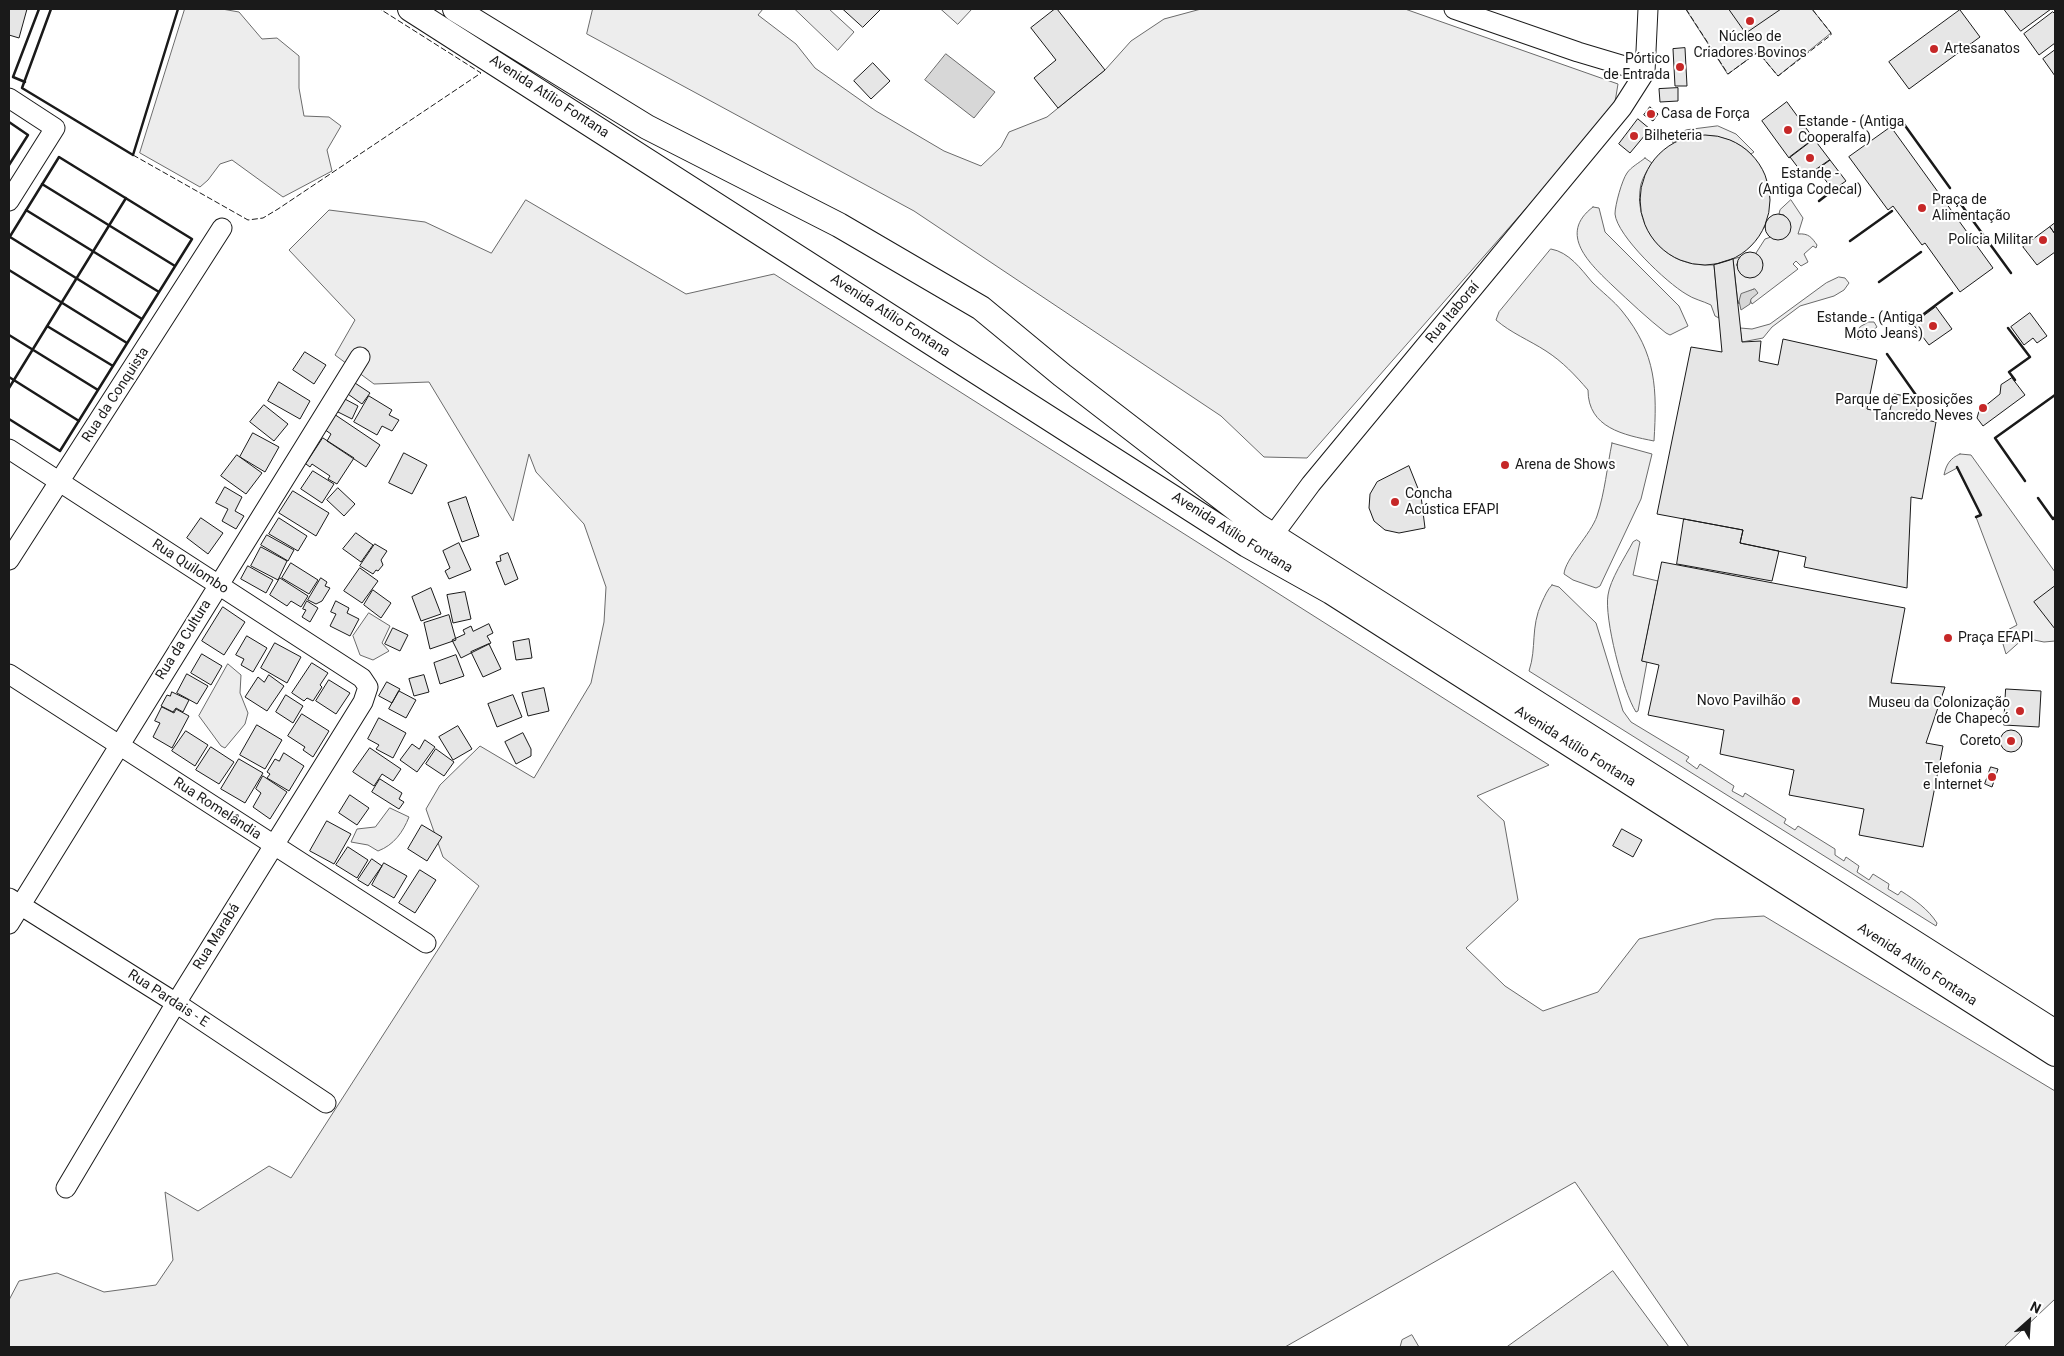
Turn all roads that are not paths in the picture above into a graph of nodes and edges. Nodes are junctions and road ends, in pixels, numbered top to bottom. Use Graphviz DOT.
graph roads {
  1 [pos="410,9"];
  2 [pos="455,9"];
  3 [pos="1454,9"];
  4 [pos="1648,9"];
  5 [pos="1645,72"];
  6 [pos="9,98"];
  7 [pos="9,201"];
  8 [pos="222,228"];
  9 [pos="360,357"];
  10 [pos="9,449"];
  11 [pos="60,482"];
  12 [pos="1267,544"];
  13 [pos="9,560"];
  14 [pos="218,586"];
  15 [pos="9,674"];
  16 [pos="368,687"];
  17 [pos="119,746"];
  18 [pos="273,846"];
  19 [pos="14,901"];
  20 [pos="9,924"];
  21 [pos="426,943"];
  22 [pos="176,1003"];
  23 [pos="2055,1032"];
  24 [pos="2055,1054"];
  25 [pos="326,1103"];
  26 [pos="66,1188"];
  1 -- 12 [label="main road, Avenida Atílio Fontana"];
  2 -- 12 [label="main road, Avenida Atílio Fontana"];
  3 -- 5 [label="street"];
  4 -- 5 [label="street"];
  5 -- 12 [label="street, Rua Itaboraí"];
  6 -- 7 [label="street"];
  8 -- 11 [label="street, Rua da Conquista"];
  9 -- 14 [label="street, Rua da Cultura"];
  10 -- 11 [label="street, Rua Quilombo"];
  11 -- 13 [label="street, Rua da Conquista"];
  11 -- 14 [label="street, Rua Quilombo"];
  12 -- 23 [label="main road, Avenida Atílio Fontana"];
  12 -- 24 [label="main road, Avenida Atílio Fontana"];
  14 -- 16 [label="street, Rua Quilombo"];
  14 -- 17 [label="street, Rua da Cultura"];
  15 -- 17 [label="street, Rua Romelândia"];
  16 -- 18 [label="street, Rua Marabá"];
  17 -- 18 [label="street, Rua Romelândia"];
  17 -- 19 [label="street, Rua da Cultura"];
  18 -- 21 [label="street, Rua Romelândia"];
  18 -- 22 [label="street, Rua Marabá"];
  19 -- 20 [label="street, Rua da Cultura"];
  19 -- 22 [label="street, Rua Pardais - E"];
  22 -- 25 [label="street, Rua Pardais - E"];
  22 -- 26 [label="street, Rua Marabá"];
}
